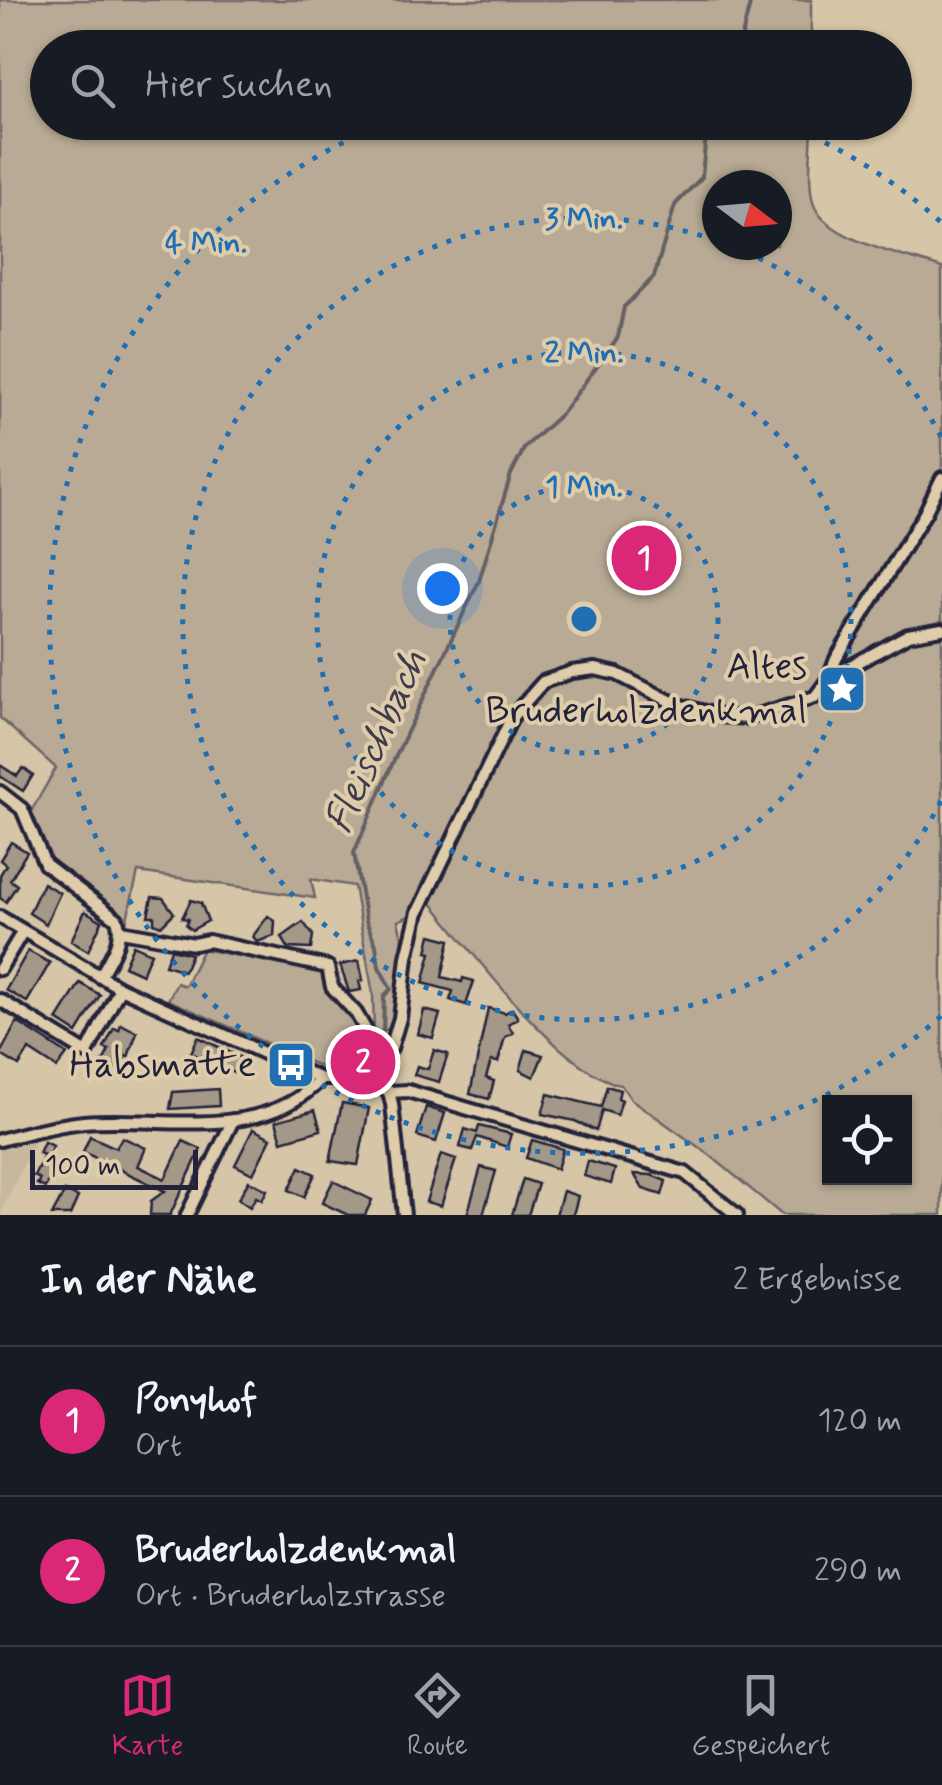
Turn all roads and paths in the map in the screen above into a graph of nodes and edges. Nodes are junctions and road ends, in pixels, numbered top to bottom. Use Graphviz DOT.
graph roads {
  1 [pos="942,478"];
  2 [pos="942,628"];
  3 [pos="829,678"];
  4 [pos="0,792"];
  5 [pos="0,917"];
  6 [pos="23,931"];
  7 [pos="121,931"];
  8 [pos="0,970"];
  9 [pos="100,977"];
  10 [pos="120,988"];
  11 [pos="0,1000"];
  12 [pos="383,1060"];
  13 [pos="322,1078"];
  14 [pos="373,1079"];
  15 [pos="389,1092"];
  16 [pos="233,1120"];
  17 [pos="0,1140"];
  18 [pos="187,1215"];
  19 [pos="404,1215"];
  20 [pos="737,1215"];
  1 -- 3 [label="street"];
  2 -- 3 [label="street"];
  3 -- 12 [label="street"];
  4 -- 7 [label="street"];
  5 -- 6 [label="street"];
  6 -- 8 [label="street"];
  6 -- 9 [label="street"];
  7 -- 9 [label="street"];
  7 -- 12 [label="street"];
  9 -- 10 [label="street"];
  10 -- 11 [label="street"];
  10 -- 13 [label="street"];
  12 -- 14 [label="street"];
  13 -- 14 [label="street"];
  13 -- 16 [label="street"];
  14 -- 15 [label="street"];
  15 -- 19 [label="street"];
  15 -- 20 [label="street"];
  16 -- 17 [label="street"];
  16 -- 18 [label="street"];
}
